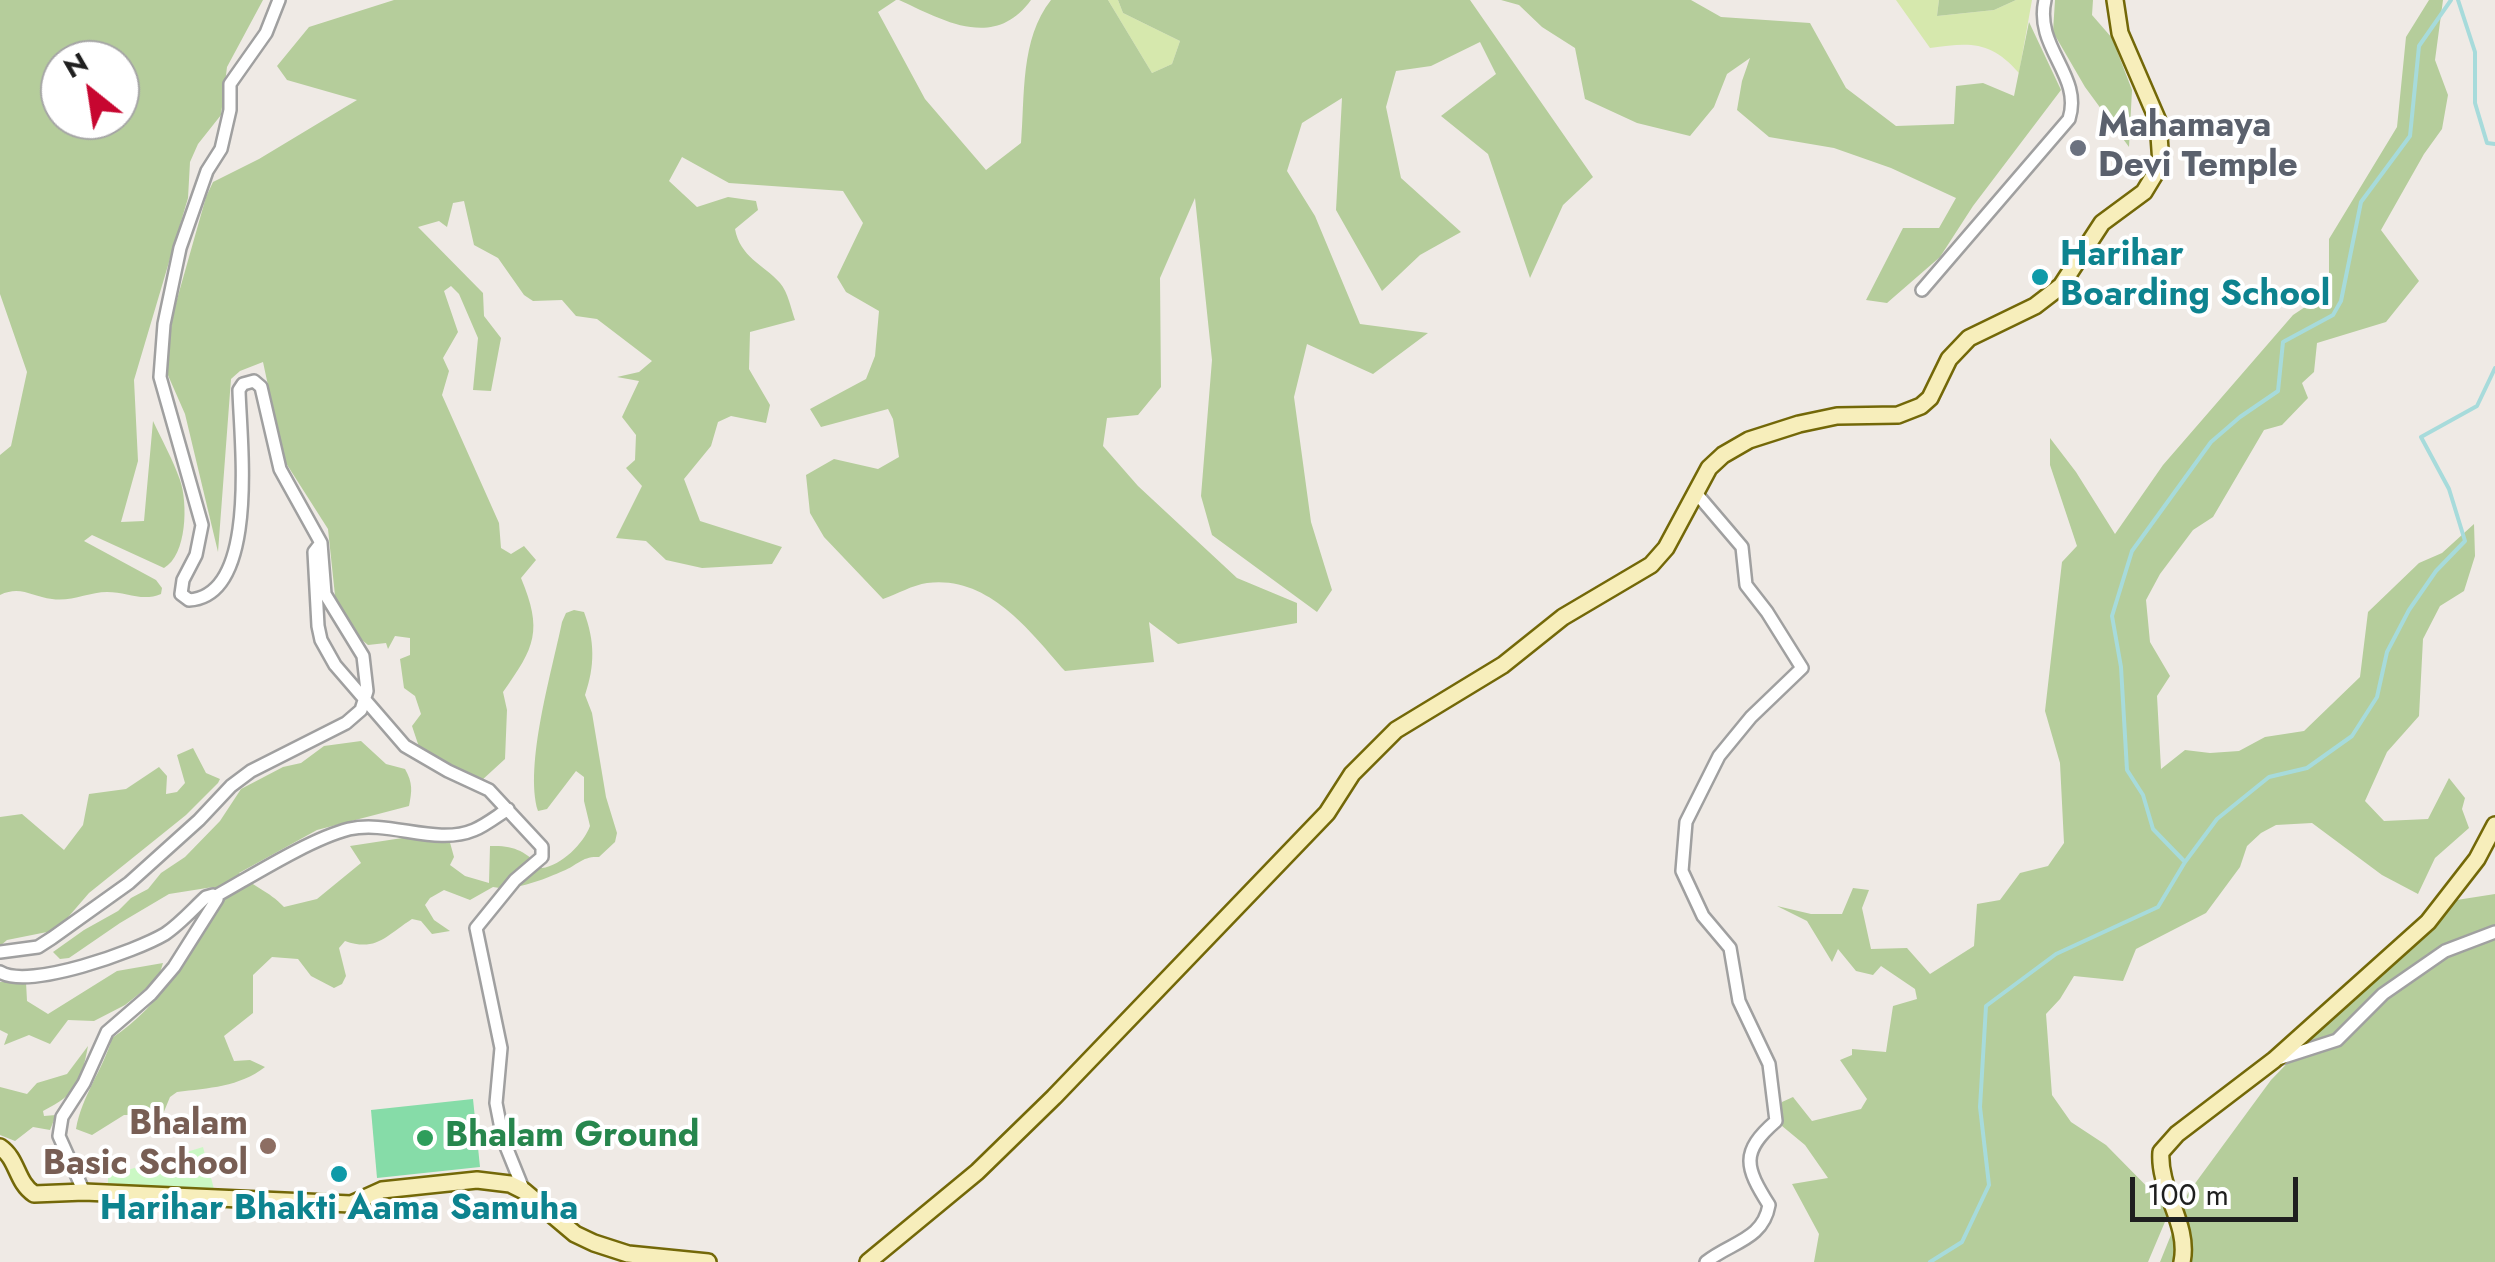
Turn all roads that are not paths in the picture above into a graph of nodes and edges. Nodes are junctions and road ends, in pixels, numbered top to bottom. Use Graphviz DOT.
graph roads {
  1 [pos="279,0"];
  2 [pos="2045,0"];
  3 [pos="2115,0"];
  4 [pos="1922,290"];
  5 [pos="1696,493"];
  6 [pos="321,543"];
  7 [pos="365,700"];
  8 [pos="508,810"];
  9 [pos="2495,826"];
  10 [pos="216,896"];
  11 [pos="2495,932"];
  12 [pos="0,952"];
  13 [pos="0,972"];
  14 [pos="2274,1060"];
  15 [pos="0,1146"];
  16 [pos="524,1191"];
  17 [pos="84,1192"];
  18 [pos="708,1262"];
  19 [pos="868,1262"];
  20 [pos="1706,1262"];
  21 [pos="2182,1262"];
  1 -- 6 [label="street"];
  2 -- 4 [label="street"];
  3 -- 5 [label="main road"];
  5 -- 19 [label="main road"];
  5 -- 20 [label="street"];
  6 -- 7 [label="street"];
  6 -- 7 [label="street"];
  7 -- 8 [label="street"];
  7 -- 12 [label="street"];
  8 -- 10 [label="street"];
  8 -- 16 [label="street"];
  9 -- 14 [label="main road"];
  10 -- 13 [label="street"];
  10 -- 17 [label="street"];
  11 -- 14 [label="street"];
  14 -- 21 [label="main road"];
  15 -- 17 [label="main road"];
  16 -- 17 [label="main road"];
  16 -- 18 [label="main road"];
}
